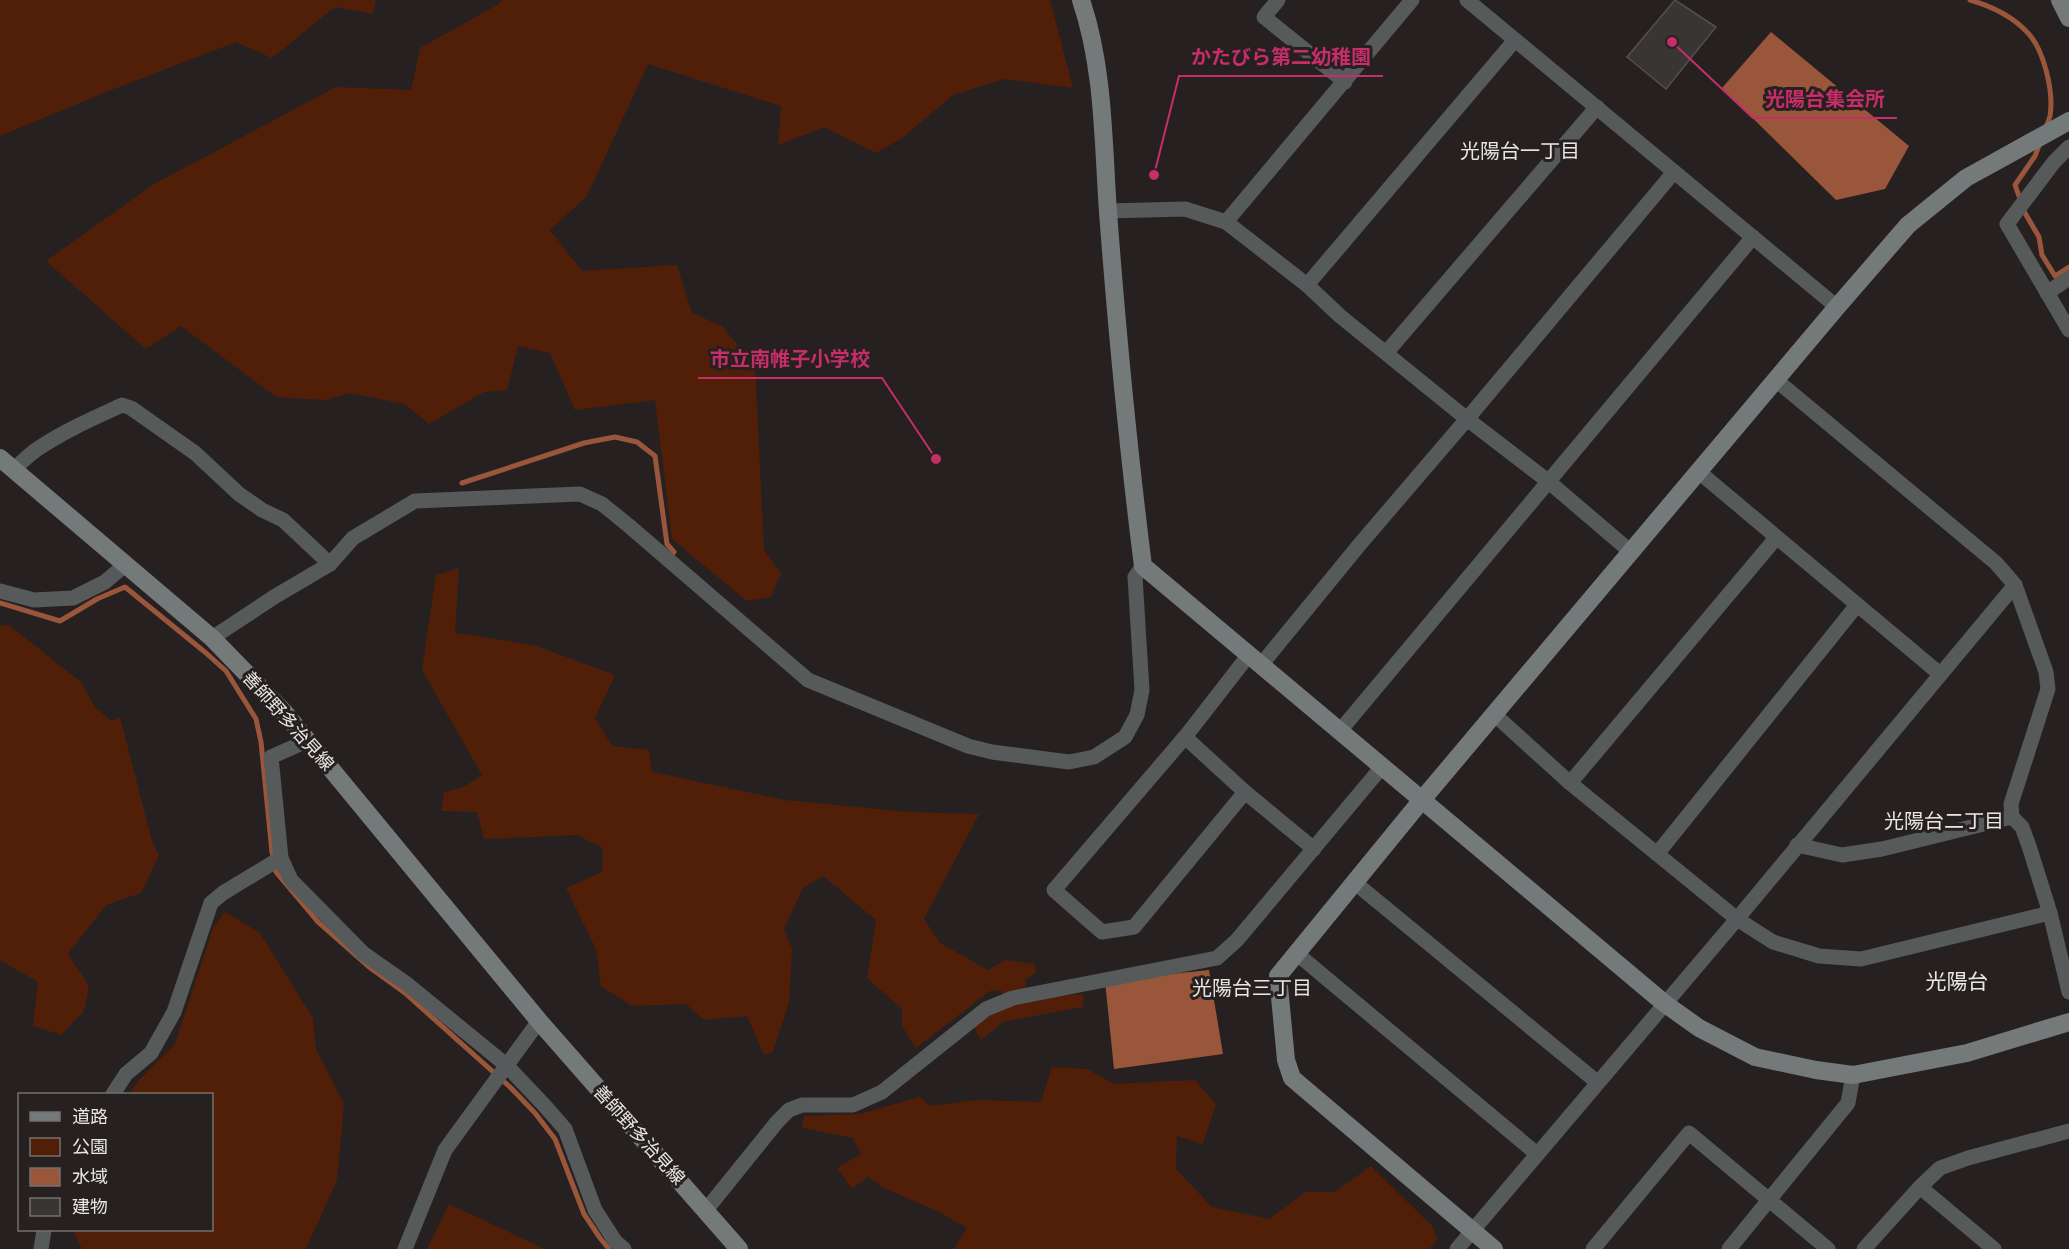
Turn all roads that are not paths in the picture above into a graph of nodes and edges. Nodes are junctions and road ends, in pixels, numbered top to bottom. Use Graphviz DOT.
graph roads {
  1 [pos="1081,0"];
  2 [pos="1278,0"];
  3 [pos="1413,0"];
  4 [pos="1467,0"];
  5 [pos="2060,0"];
  6 [pos="2069,18"];
  7 [pos="1515,40"];
  8 [pos="1345,82"];
  9 [pos="1597,107"];
  10 [pos="2065,123"];
  11 [pos="2069,147"];
  12 [pos="1674,172"];
  13 [pos="1108,211"];
  14 [pos="1226,222"];
  15 [pos="1753,237"];
  16 [pos="2069,278"];
  17 [pos="1307,285"];
  18 [pos="2047,292"];
  19 [pos="1837,307"];
  20 [pos="2069,330"];
  21 [pos="1386,353"];
  22 [pos="1776,380"];
  23 [pos="1467,419"];
  24 [pos="6,463"];
  25 [pos="1699,472"];
  26 [pos="1549,482"];
  27 [pos="1776,538"];
  28 [pos="1631,552"];
  29 [pos="126,564"];
  30 [pos="330,564"];
  31 [pos="1143,566"];
  32 [pos="2015,585"];
  33 [pos="0,591"];
  34 [pos="1857,605"];
  35 [pos="212,638"];
  36 [pos="1254,661"];
  37 [pos="1940,674"];
  38 [pos="1495,715"];
  39 [pos="1339,732"];
  40 [pos="1185,737"];
  41 [pos="309,740"];
  42 [pos="1381,768"];
  43 [pos="1570,783"];
  44 [pos="1245,792"];
  45 [pos="1421,801"];
  46 [pos="2012,818"];
  47 [pos="1797,845"];
  48 [pos="1314,849"];
  49 [pos="1658,854"];
  50 [pos="281,858"];
  51 [pos="1354,882"];
  52 [pos="2050,913"];
  53 [pos="1737,919"];
  54 [pos="1296,952"];
  55 [pos="2069,992"];
  56 [pos="1664,1003"];
  57 [pos="538,1021"];
  58 [pos="2069,1022"];
  59 [pos="506,1065"];
  60 [pos="1853,1075"];
  61 [pos="1597,1082"];
  62 [pos="114,1093"];
  63 [pos="2069,1131"];
  64 [pos="1537,1154"];
  65 [pos="1920,1186"];
  66 [pos="1769,1201"];
  67 [pos="706,1209"];
  68 [pos="44,1231"];
  69 [pos="1472,1232"];
  70 [pos="41,1249"];
  71 [pos="405,1249"];
  72 [pos="624,1249"];
  73 [pos="739,1249"];
  74 [pos="1457,1249"];
  75 [pos="1494,1249"];
  76 [pos="1593,1249"];
  77 [pos="1729,1249"];
  78 [pos="1828,1249"];
  79 [pos="1864,1249"];
  80 [pos="1994,1249"];
  1 -- 13 [label="street"];
  2 -- 8 [label="street"];
  3 -- 8 [label="street"];
  4 -- 7 [label="street"];
  5 -- 6 [label="street"];
  7 -- 9 [label="street"];
  7 -- 17 [label="street"];
  8 -- 14 [label="street"];
  9 -- 12 [label="street"];
  9 -- 21 [label="street"];
  10 -- 19 [label="street"];
  11 -- 18 [label="street"];
  12 -- 15 [label="street"];
  12 -- 23 [label="street"];
  13 -- 14 [label="street"];
  13 -- 31 [label="street"];
  14 -- 17 [label="street"];
  15 -- 19 [label="street"];
  15 -- 26 [label="street"];
  16 -- 18 [label="street"];
  17 -- 21 [label="street"];
  18 -- 20 [label="street"];
  19 -- 22 [label="street"];
  21 -- 23 [label="street"];
  22 -- 25 [label="street"];
  22 -- 32 [label="street"];
  23 -- 26 [label="street"];
  23 -- 36 [label="street"];
  24 -- 29 [label="street, 善師野多治見線"];
  24 -- 30 [label="street"];
  25 -- 27 [label="street"];
  25 -- 28 [label="street"];
  26 -- 28 [label="street"];
  26 -- 39 [label="street"];
  27 -- 34 [label="street"];
  27 -- 43 [label="street"];
  28 -- 38 [label="street"];
  29 -- 33 [label="street"];
  29 -- 35 [label="street, 善師野多治見線"];
  30 -- 31 [label="street"];
  30 -- 35 [label="street"];
  31 -- 36 [label="street"];
  32 -- 37 [label="street"];
  32 -- 46 [label="street"];
  34 -- 37 [label="street"];
  34 -- 49 [label="street"];
  35 -- 41 [label="street, 善師野多治見線"];
  36 -- 39 [label="street"];
  36 -- 40 [label="street"];
  37 -- 47 [label="street"];
  38 -- 43 [label="street"];
  38 -- 45 [label="street"];
  39 -- 42 [label="street"];
  40 -- 44 [label="street"];
  40 -- 44 [label="street"];
  41 -- 50 [label="street"];
  41 -- 57 [label="street, 善師野多治見線"];
  42 -- 45 [label="street"];
  42 -- 48 [label="street"];
  43 -- 49 [label="street"];
  44 -- 48 [label="street"];
  45 -- 51 [label="street"];
  45 -- 56 [label="street"];
  46 -- 47 [label="street"];
  46 -- 52 [label="street"];
  47 -- 53 [label="street"];
  48 -- 67 [label="street"];
  49 -- 53 [label="street"];
  50 -- 59 [label="street"];
  50 -- 62 [label="street"];
  51 -- 54 [label="street"];
  51 -- 61 [label="street"];
  52 -- 53 [label="street"];
  52 -- 55 [label="street"];
  53 -- 56 [label="street"];
  54 -- 64 [label="street"];
  54 -- 69 [label="street"];
  56 -- 60 [label="street"];
  56 -- 61 [label="street"];
  57 -- 59 [label="street"];
  57 -- 67 [label="street, 善師野多治見線"];
  58 -- 60 [label="street"];
  59 -- 71 [label="street"];
  59 -- 72 [label="street"];
  60 -- 66 [label="street"];
  61 -- 64 [label="street"];
  63 -- 65 [label="street"];
  64 -- 69 [label="street"];
  65 -- 79 [label="street"];
  65 -- 80 [label="street"];
  66 -- 76 [label="street"];
  66 -- 77 [label="street"];
  66 -- 78 [label="street"];
  67 -- 73 [label="street, 善師野多治見線"];
  68 -- 70 [label="street"];
  69 -- 74 [label="street"];
  69 -- 75 [label="street"];
}
